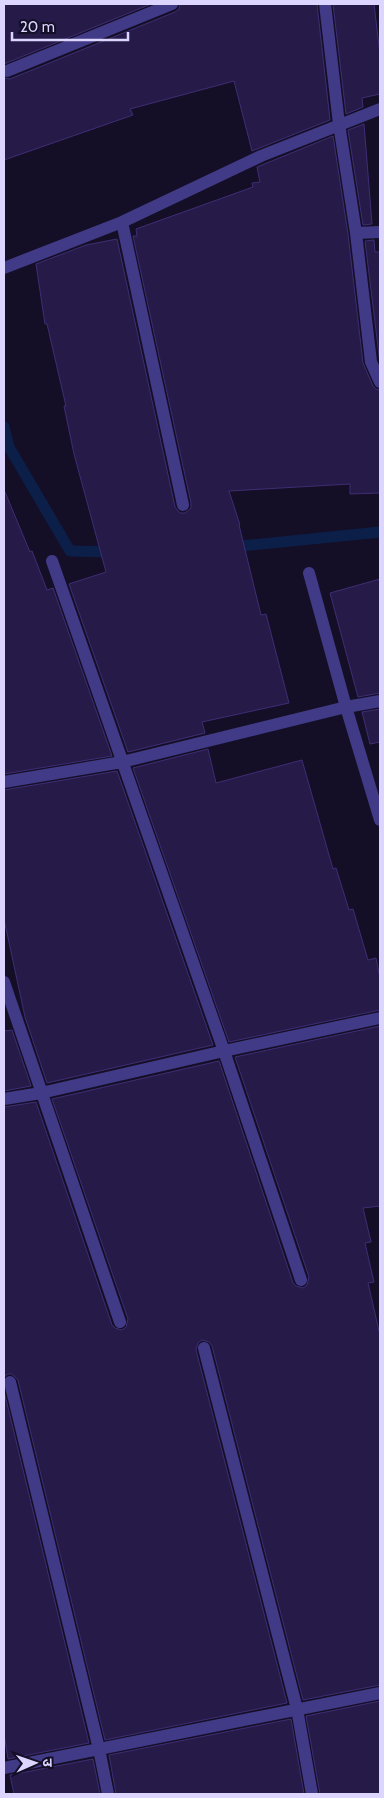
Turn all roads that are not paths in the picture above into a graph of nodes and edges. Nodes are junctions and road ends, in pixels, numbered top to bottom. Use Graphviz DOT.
graph roads {
  1 [pos="172,4"];
  2 [pos="324,4"];
  3 [pos="7,71"];
  4 [pos="380,109"];
  5 [pos="339,124"];
  6 [pos="122,222"];
  7 [pos="380,232"];
  8 [pos="356,233"];
  9 [pos="4,268"];
  10 [pos="380,382"];
  11 [pos="184,505"];
  12 [pos="52,561"];
  13 [pos="309,573"];
  14 [pos="380,701"];
  15 [pos="346,707"];
  16 [pos="122,762"];
  17 [pos="4,782"];
  18 [pos="380,820"];
  19 [pos="4,982"];
  20 [pos="380,1018"];
  21 [pos="224,1051"];
  22 [pos="41,1093"];
  23 [pos="4,1099"];
  24 [pos="301,1280"];
  25 [pos="120,1322"];
  26 [pos="204,1348"];
  27 [pos="10,1382"];
  28 [pos="380,1693"];
  29 [pos="297,1709"];
  30 [pos="99,1749"];
  31 [pos="4,1768"];
  32 [pos="108,1794"];
  33 [pos="312,1794"];
  1 -- 3 [label="street"];
  2 -- 5 [label="street"];
  4 -- 5 [label="street"];
  5 -- 6 [label="street"];
  5 -- 8 [label="street"];
  6 -- 9 [label="street"];
  6 -- 11 [label="street"];
  7 -- 8 [label="street"];
  8 -- 10 [label="street"];
  12 -- 16 [label="street"];
  13 -- 15 [label="street"];
  14 -- 15 [label="street"];
  15 -- 16 [label="street"];
  15 -- 18 [label="street"];
  16 -- 17 [label="street"];
  16 -- 21 [label="street"];
  19 -- 22 [label="street"];
  20 -- 21 [label="street"];
  21 -- 22 [label="street"];
  21 -- 24 [label="street"];
  22 -- 23 [label="street"];
  22 -- 25 [label="street"];
  26 -- 29 [label="street"];
  27 -- 30 [label="street"];
  28 -- 29 [label="street"];
  29 -- 30 [label="street"];
  29 -- 33 [label="street"];
  30 -- 31 [label="street"];
  30 -- 32 [label="street"];
}
